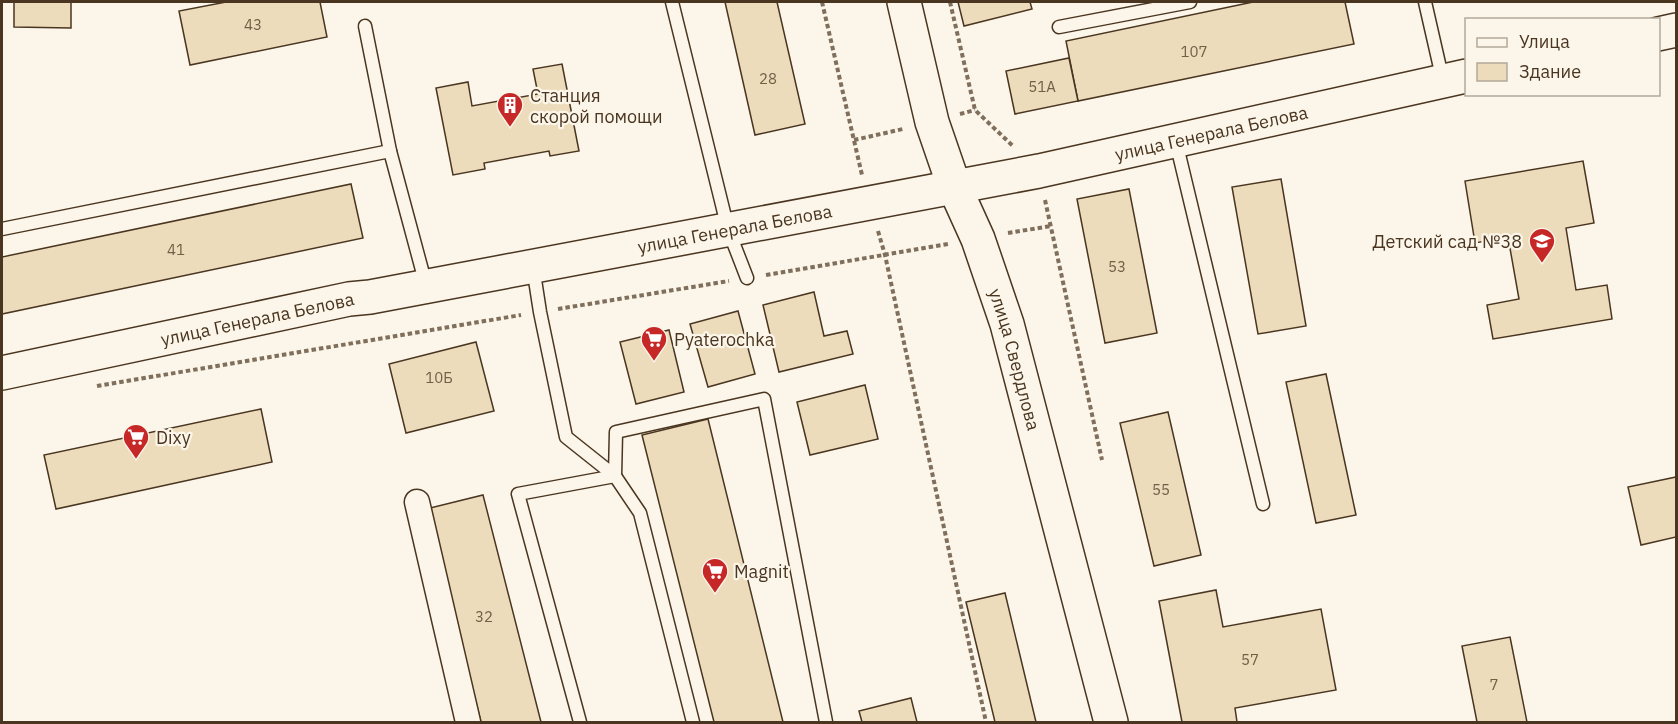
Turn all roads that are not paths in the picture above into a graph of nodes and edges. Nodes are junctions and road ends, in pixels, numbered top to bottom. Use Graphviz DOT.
graph roads {
  1 [pos="672,2"];
  2 [pos="904,2"];
  3 [pos="1190,2"];
  4 [pos="1425,2"];
  5 [pos="365,26"];
  6 [pos="1059,27"];
  7 [pos="1677,30"];
  8 [pos="1660,34"];
  9 [pos="1455,79"];
  10 [pos="1176,141"];
  11 [pos="390,151"];
  12 [pos="954,186"];
  13 [pos="2,229"];
  14 [pos="728,229"];
  15 [pos="533,266"];
  16 [pos="747,278"];
  17 [pos="427,286"];
  18 [pos="2,373"];
  19 [pos="615,476"];
  20 [pos="417,502"];
  21 [pos="1263,504"];
  22 [pos="468,723"];
  23 [pos="580,723"];
  24 [pos="693,723"];
  25 [pos="826,723"];
  26 [pos="1111,723"];
  1 -- 14 [label="lane"];
  2 -- 12 [label="street, улица Свердлова"];
  3 -- 6 [label="lane"];
  4 -- 9 [label="lane"];
  5 -- 11 [label="lane"];
  7 -- 8 [label="street"];
  9 -- 10 [label="street, улица Генерала Белова"];
  10 -- 12 [label="street, улица Генерала Белова"];
  10 -- 21 [label="lane"];
  11 -- 13 [label="lane"];
  11 -- 17 [label="lane"];
  12 -- 14 [label="street, улица Генерала Белова"];
  12 -- 26 [label="street, улица Свердлова"];
  14 -- 15 [label="street, улица Генерала Белова"];
  14 -- 16 [label="lane"];
  15 -- 17 [label="street, улица Генерала Белова"];
  15 -- 19 [label="lane"];
  17 -- 18 [label="street, улица Генерала Белова"];
  19 -- 23 [label="lane"];
  19 -- 24 [label="lane"];
  19 -- 25 [label="lane"];
  20 -- 22 [label="street"];
}
